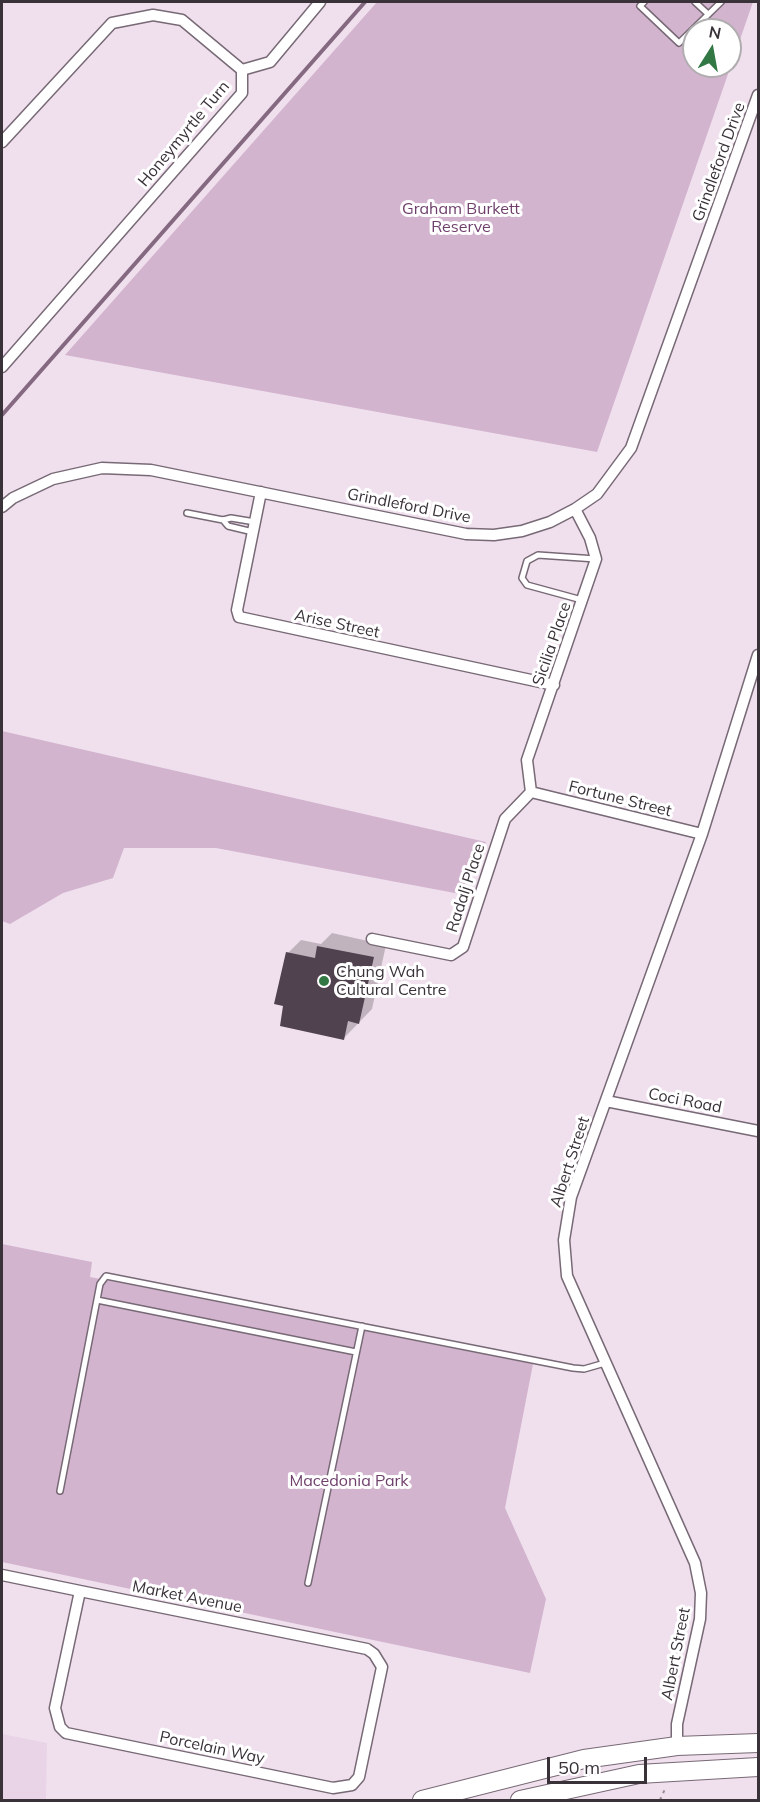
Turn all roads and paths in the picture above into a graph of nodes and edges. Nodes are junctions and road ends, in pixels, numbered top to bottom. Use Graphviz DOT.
graph roads {
  1 [pos="320,2"];
  2 [pos="644,2"];
  3 [pos="695,2"];
  4 [pos="722,2"];
  5 [pos="708,14"];
  6 [pos="242,70"];
  7 [pos="759,95"];
  8 [pos="2,142"];
  9 [pos="2,367"];
  10 [pos="261,492"];
  11 [pos="2,507"];
  12 [pos="575,509"];
  13 [pos="187,513"];
  14 [pos="223,520"];
  15 [pos="254,527"];
  16 [pos="596,559"];
  17 [pos="584,600"];
  18 [pos="759,655"];
  19 [pos="554,685"];
  20 [pos="531,792"];
  21 [pos="702,834"];
  22 [pos="372,939"];
  23 [pos="606,1101"];
  24 [pos="759,1131"];
  25 [pos="97,1300"];
  26 [pos="362,1326"];
  27 [pos="356,1352"];
  28 [pos="605,1363"];
  29 [pos="60,1491"];
  30 [pos="2,1575"];
  31 [pos="308,1583"];
  32 [pos="80,1591"];
  33 [pos="367,1649"];
  34 [pos="759,1743"];
  35 [pos="677,1746"];
  36 [pos="759,1767"];
  37 [pos="422,1800"];
  38 [pos="520,1800"];
  1 -- 6 [label="street"];
  2 -- 5 [label="lane"];
  3 -- 5 [label="lane"];
  4 -- 5 [label="lane"];
  6 -- 8 [label="street, Honeymyrtle Turn"];
  6 -- 9 [label="street, Honeymyrtle Turn"];
  7 -- 12 [label="street, Grindleford Drive"];
  10 -- 11 [label="street, Grindleford Drive"];
  10 -- 12 [label="street, Grindleford Drive"];
  10 -- 15 [label="street, Arise Street"];
  12 -- 16 [label="street"];
  13 -- 14 [label="lane"];
  14 -- 15 [label="lane"];
  14 -- 15 [label="lane"];
  15 -- 19 [label="street, Arise Street"];
  16 -- 17 [label="street, Sicilia Place"];
  16 -- 17 [label="lane"];
  17 -- 19 [label="street, Sicilia Place"];
  18 -- 21 [label="street, Albert Street"];
  19 -- 20 [label="street, Sicilia Place"];
  20 -- 21 [label="street, Fortune Street"];
  20 -- 22 [label="street, Radalj Place"];
  21 -- 23 [label="street, Albert Street"];
  23 -- 24 [label="street, Coci Road"];
  23 -- 28 [label="street, Albert Street"];
  25 -- 26 [label="lane"];
  25 -- 27 [label="lane"];
  25 -- 29 [label="lane"];
  26 -- 27 [label="lane"];
  26 -- 28 [label="lane"];
  27 -- 31 [label="lane"];
  28 -- 35 [label="street, Albert Street"];
  30 -- 32 [label="street, Market Avenue"];
  32 -- 33 [label="street, Market Avenue"];
  32 -- 33 [label="street, Porcelain Way"];
  34 -- 35 [label="highway"];
  35 -- 37 [label="highway"];
  36 -- 38 [label="highway"];
}
